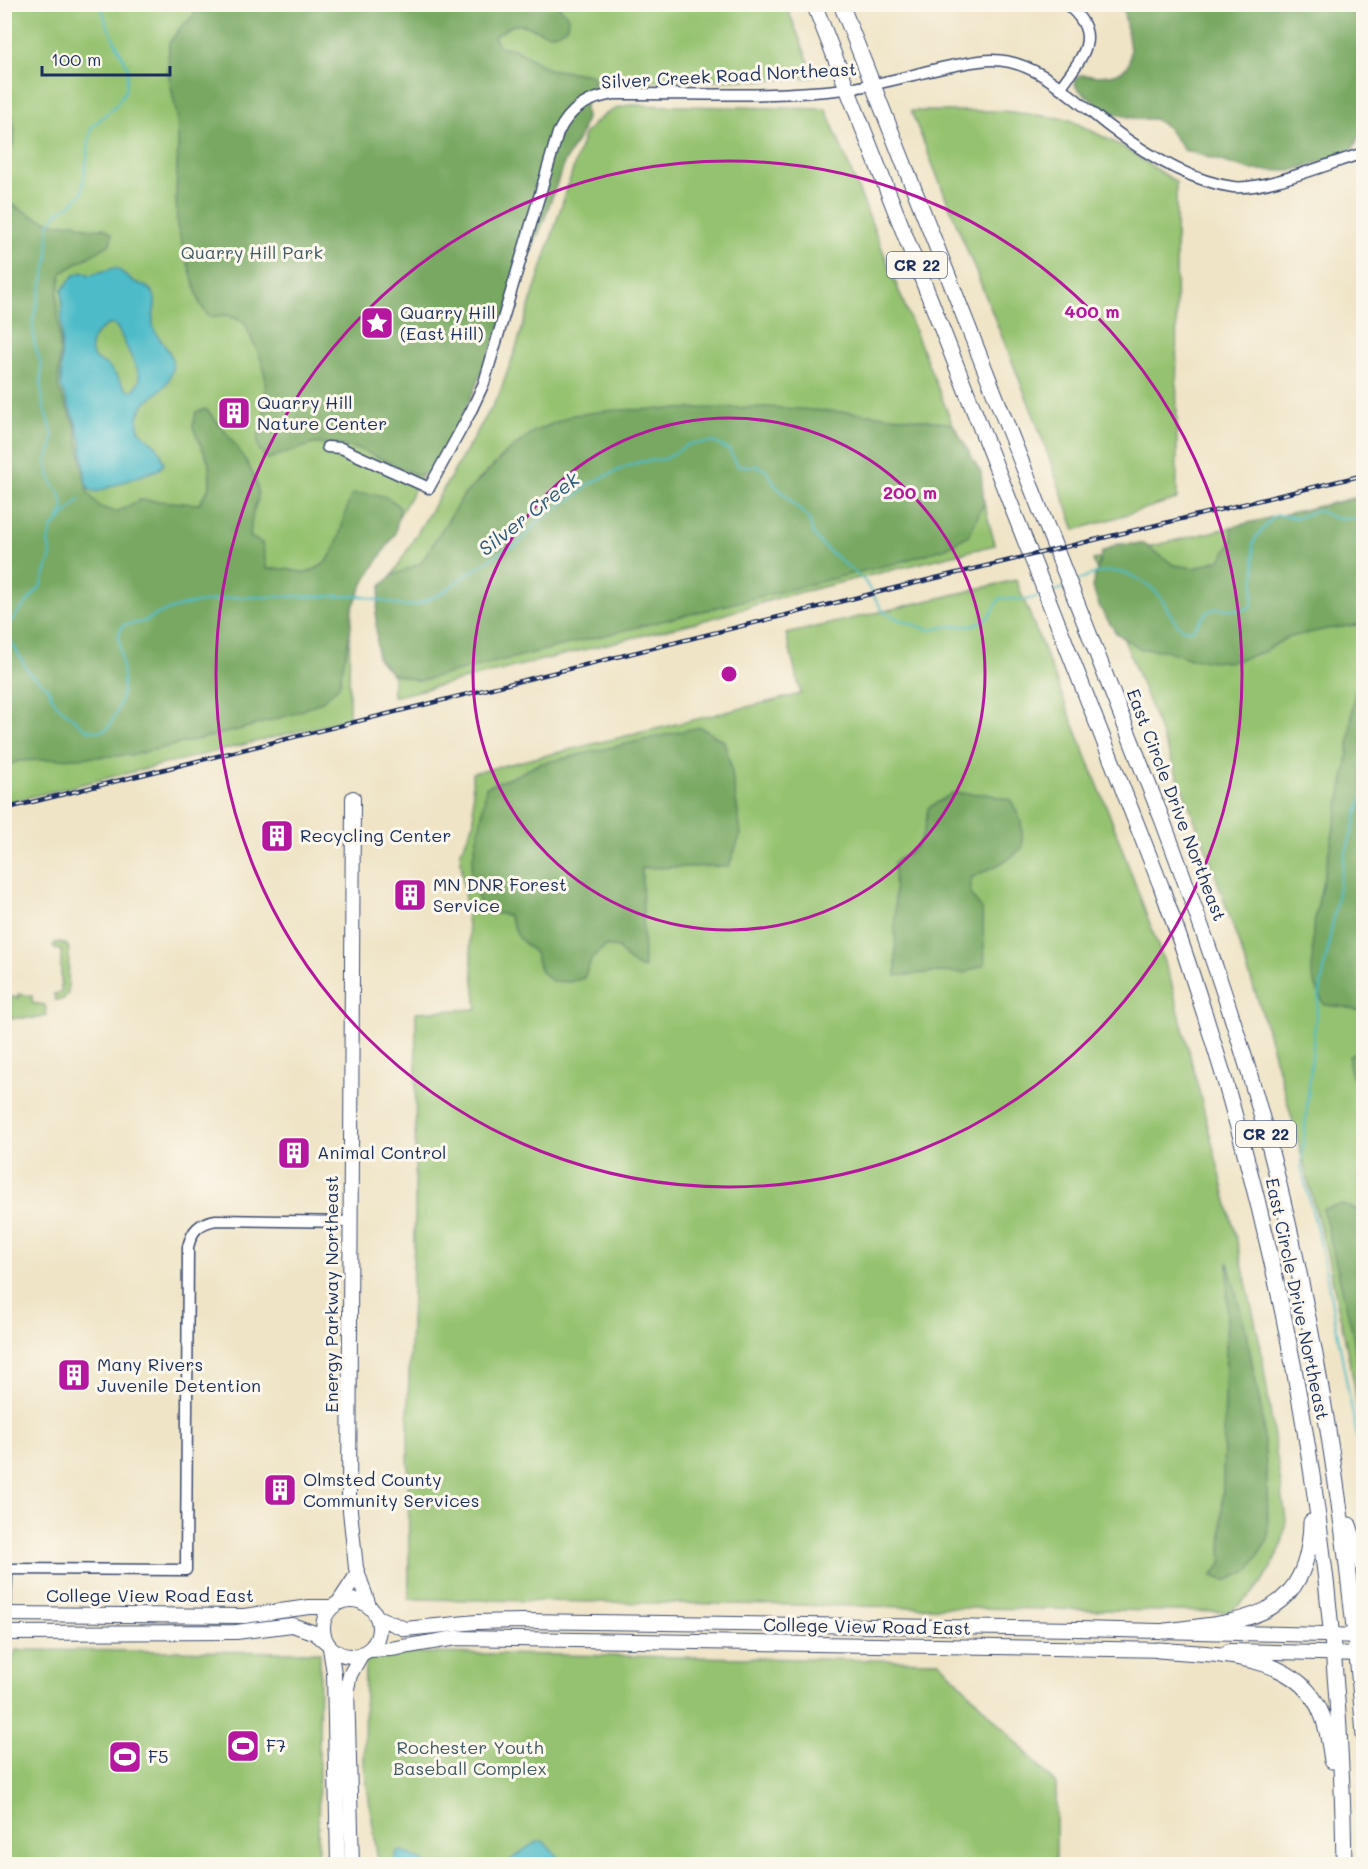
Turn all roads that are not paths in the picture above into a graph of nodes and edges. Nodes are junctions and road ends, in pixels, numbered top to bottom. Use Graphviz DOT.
graph roads {
  1 [pos="814,4"];
  2 [pos="841,4"];
  3 [pos="1066,4"];
  4 [pos="873,85"];
  5 [pos="1060,88"];
  6 [pos="847,89"];
  7 [pos="1364,153"];
  8 [pos="327,447"];
  9 [pos="353,798"];
  10 [pos="350,1222"];
  11 [pos="1308,1454"];
  12 [pos="1336,1479"];
  13 [pos="6,1569"];
  14 [pos="1364,1571"];
  15 [pos="358,1573"];
  16 [pos="335,1605"];
  17 [pos="373,1611"];
  18 [pos="5,1614"];
  19 [pos="1165,1631"];
  20 [pos="4,1633"];
  21 [pos="1331,1636"];
  22 [pos="1360,1636"];
  23 [pos="328,1645"];
  24 [pos="1158,1650"];
  25 [pos="366,1652"];
  26 [pos="1332,1654"];
  27 [pos="1360,1654"];
  28 [pos="1364,1736"];
  29 [pos="1343,1833"];
  30 [pos="338,1864"];
  31 [pos="352,1864"];
  32 [pos="1344,1864"];
  1 -- 6 [label="main road, East Circle Drive Northeast / CR 22"];
  2 -- 4 [label="main road, East Circle Drive Northeast / CR 22"];
  3 -- 5 [label="street"];
  4 -- 5 [label="street, Silver Creek Road Northeast"];
  4 -- 6 [label="street, Silver Creek Road Northeast"];
  4 -- 12 [label="main road, East Circle Drive Northeast / CR 22"];
  5 -- 7 [label="street, Silver Creek Road Northeast"];
  6 -- 8 [label="street, Silver Creek Road Northeast"];
  6 -- 11 [label="main road, East Circle Drive Northeast / CR 22"];
  9 -- 10 [label="main road, Energy Parkway Northeast"];
  10 -- 13 [label="street"];
  10 -- 15 [label="main road, Energy Parkway Northeast"];
  11 -- 19 [label="main road"];
  11 -- 21 [label="main road, East Circle Drive Northeast / CR 22"];
  12 -- 14 [label="main road"];
  12 -- 22 [label="main road, East Circle Drive Northeast / CR 22"];
  13 -- 18 [label="street"];
  15 -- 16 [label="main road"];
  15 -- 17 [label="main road, Energy Parkway Northeast"];
  16 -- 17 [label="main road"];
  16 -- 18 [label="main road, College View Road East"];
  16 -- 23 [label="main road"];
  17 -- 19 [label="main road, College View Road East"];
  17 -- 25 [label="main road"];
  19 -- 21 [label="main road, College View Road East"];
  20 -- 23 [label="main road, College View Road East"];
  21 -- 22 [label="main road, College View Road East"];
  21 -- 26 [label="main road, CR 22"];
  22 -- 27 [label="main road, East Circle Drive Northeast / CR 22"];
  23 -- 25 [label="main road"];
  23 -- 30 [label="main road"];
  24 -- 25 [label="main road, College View Road East"];
  24 -- 26 [label="main road, College View Road East"];
  24 -- 29 [label="main road"];
  25 -- 31 [label="main road"];
  26 -- 27 [label="main road, College View Road East"];
  26 -- 29 [label="main road, CR 22"];
  27 -- 28 [label="main road, CR 22"];
  29 -- 32 [label="main road, CR 22"];
}
